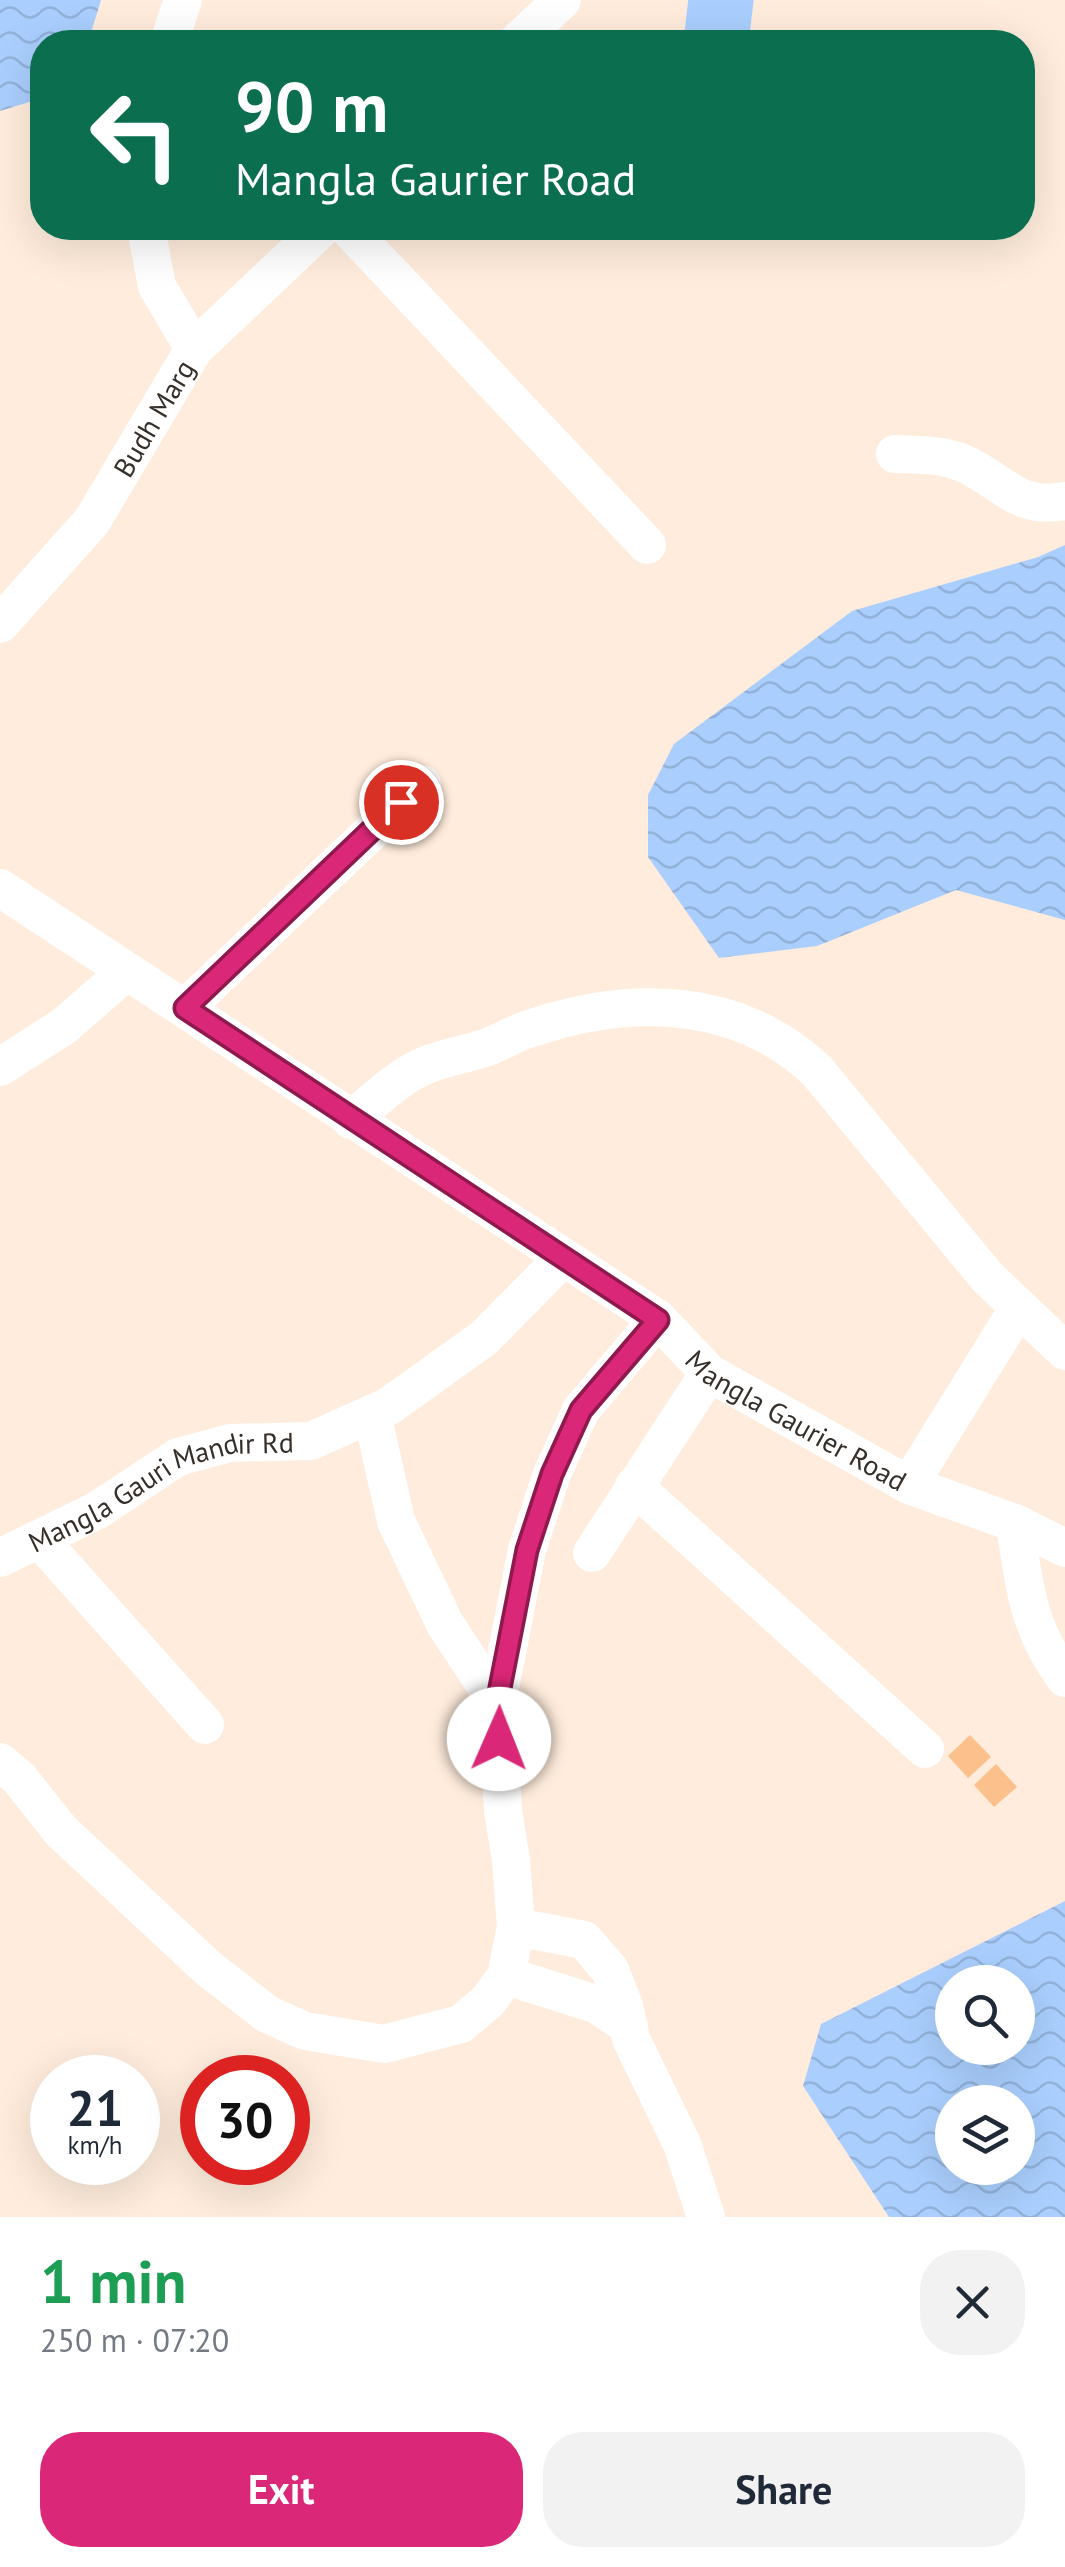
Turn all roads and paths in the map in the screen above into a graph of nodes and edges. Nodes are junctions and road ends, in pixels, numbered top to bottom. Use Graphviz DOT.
graph roads {
  1 [pos="183,0"];
  2 [pos="562,0"];
  3 [pos="174,30"];
  4 [pos="531,30"];
  5 [pos="148,240"];
  6 [pos="309,240"];
  7 [pos="359,240"];
  8 [pos="194,350"];
  9 [pos="895,454"];
  10 [pos="1065,501"];
  11 [pos="647,544"];
  12 [pos="0,624"];
  13 [pos="422,784"];
  14 [pos="0,888"];
  15 [pos="127,971"];
  16 [pos="185,1008"];
  17 [pos="0,1067"];
  18 [pos="351,1120"];
  19 [pos="562,1258"];
  20 [pos="1018,1309"];
  21 [pos="658,1320"];
  22 [pos="1065,1352"];
  23 [pos="709,1373"];
  24 [pos="372,1414"];
  25 [pos="908,1484"];
  26 [pos="634,1486"];
  27 [pos="1015,1522"];
  28 [pos="41,1541"];
  29 [pos="1065,1548"];
  30 [pos="592,1553"];
  31 [pos="0,1558"];
  32 [pos="1065,1678"];
  33 [pos="497,1703"];
  34 [pos="205,1726"];
  35 [pos="925,1749"];
  36 [pos="0,1762"];
  37 [pos="516,1928"];
  38 [pos="506,1976"];
  39 [pos="629,2026"];
  40 [pos="706,2217"];
  1 -- 3 [label="street"];
  2 -- 4 [label="street"];
  5 -- 8 [label="street"];
  6 -- 8 [label="street, Budh Marg"];
  7 -- 11 [label="street"];
  8 -- 12 [label="street, Budh Marg"];
  9 -- 10 [label="street"];
  13 -- 16 [label="street"];
  14 -- 15 [label="street, Mangla Gaurier Road"];
  15 -- 16 [label="street, Mangla Gaurier Road"];
  15 -- 17 [label="street"];
  16 -- 18 [label="street, Mangla Gaurier Road"];
  18 -- 19 [label="street, Mangla Gaurier Road"];
  18 -- 20 [label="street"];
  19 -- 21 [label="street, Mangla Gaurier Road"];
  19 -- 24 [label="street, Mangla Gauri Mandir Rd"];
  20 -- 22 [label="street"];
  20 -- 25 [label="street"];
  21 -- 23 [label="street, Mangla Gaurier Road"];
  21 -- 33 [label="street"];
  23 -- 25 [label="street, Mangla Gaurier Road"];
  23 -- 26 [label="street"];
  24 -- 28 [label="street, Mangla Gauri Mandir Rd"];
  24 -- 33 [label="street"];
  25 -- 27 [label="street, Mangla Gaurier Road"];
  26 -- 30 [label="street"];
  26 -- 35 [label="street"];
  27 -- 29 [label="street, Mangla Gaurier Road"];
  27 -- 32 [label="street"];
  28 -- 31 [label="street, Mangla Gauri Mandir Rd"];
  28 -- 34 [label="street"];
  33 -- 37 [label="street"];
  36 -- 38 [label="street"];
  37 -- 38 [label="street"];
  37 -- 39 [label="street"];
  38 -- 39 [label="street"];
  39 -- 40 [label="street"];
}
